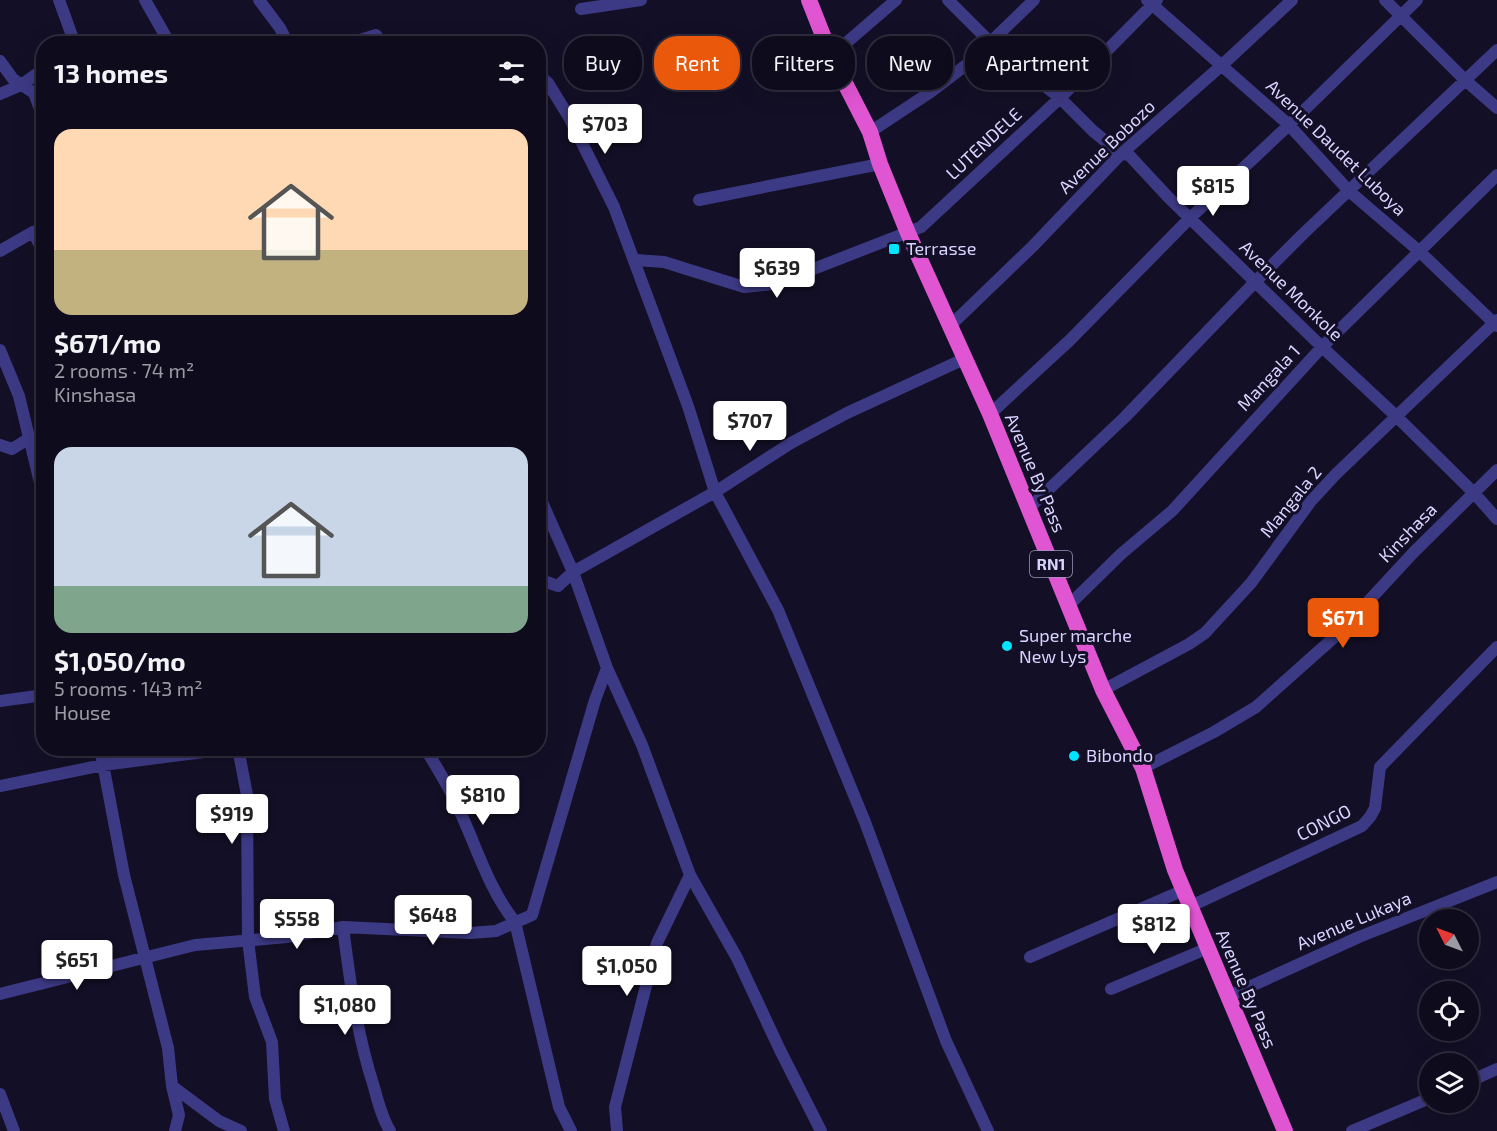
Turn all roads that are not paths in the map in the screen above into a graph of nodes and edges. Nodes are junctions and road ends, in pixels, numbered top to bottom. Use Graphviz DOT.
graph roads {
  1 [pos="59,0"];
  2 [pos="145,0"];
  3 [pos="259,0"];
  4 [pos="641,0"];
  5 [pos="809,0"];
  6 [pos="896,0"];
  7 [pos="948,0"];
  8 [pos="1034,0"];
  9 [pos="1292,0"];
  10 [pos="1385,0"];
  11 [pos="1417,0"];
  12 [pos="1152,2"];
  13 [pos="581,9"];
  14 [pos="1401,15"];
  15 [pos="72,36"];
  16 [pos="165,36"];
  17 [pos="284,36"];
  18 [pos="823,36"];
  19 [pos="854,36"];
  20 [pos="984,36"];
  21 [pos="996,36"];
  22 [pos="1497,50"];
  23 [pos="0,61"];
  24 [pos="1221,66"];
  25 [pos="965,67"];
  26 [pos="36,75"];
  27 [pos="1465,80"];
  28 [pos="546,81"];
  29 [pos="21,85"];
  30 [pos="848,90"];
  31 [pos="1050,90"];
  32 [pos="0,94"];
  33 [pos="36,98"];
  34 [pos="1060,98"];
  35 [pos="1497,108"];
  36 [pos="1289,126"];
  37 [pos="870,132"];
  38 [pos="1121,154"];
  39 [pos="880,164"];
  40 [pos="1497,175"];
  41 [pos="1349,191"];
  42 [pos="699,200"];
  43 [pos="1190,218"];
  44 [pos="36,232"];
  45 [pos="908,233"];
  46 [pos="1,248"];
  47 [pos="1419,251"];
  48 [pos="636,260"];
  49 [pos="1256,281"];
  50 [pos="1496,323"];
  51 [pos="951,325"];
  52 [pos="1322,347"];
  53 [pos="0,350"];
  54 [pos="964,359"];
  55 [pos="990,414"];
  56 [pos="1396,416"];
  57 [pos="28,439"];
  58 [pos="0,445"];
  59 [pos="36,469"];
  60 [pos="1497,470"];
  61 [pos="715,492"];
  62 [pos="1474,493"];
  63 [pos="1029,508"];
  64 [pos="546,511"];
  65 [pos="1497,519"];
  66 [pos="573,572"];
  67 [pos="546,582"];
  68 [pos="1068,606"];
  69 [pos="1497,647"];
  70 [pos="607,668"];
  71 [pos="1103,690"];
  72 [pos="36,696"];
  73 [pos="0,700"];
  74 [pos="102,756"];
  75 [pos="174,756"];
  76 [pos="239,756"];
  77 [pos="429,756"];
  78 [pos="104,765"];
  79 [pos="1143,768"];
  80 [pos="0,786"];
  81 [pos="690,875"];
  82 [pos="1497,882"];
  83 [pos="1184,890"];
  84 [pos="1191,906"];
  85 [pos="516,922"];
  86 [pos="343,927"];
  87 [pos="248,940"];
  88 [pos="1208,948"];
  89 [pos="146,957"];
  90 [pos="1030,957"];
  91 [pos="1111,989"];
  92 [pos="0,994"];
  93 [pos="1227,997"];
  94 [pos="1497,1069"];
  95 [pos="1479,1077"];
  96 [pos="172,1086"];
  97 [pos="0,1094"];
  98 [pos="1419,1103"];
  99 [pos="14,1131"];
  100 [pos="175,1131"];
  101 [pos="241,1131"];
  102 [pos="284,1131"];
  103 [pos="390,1131"];
  104 [pos="571,1131"];
  105 [pos="617,1131"];
  106 [pos="821,1131"];
  107 [pos="988,1131"];
  108 [pos="1285,1131"];
  109 [pos="1352,1131"];
  1 -- 15 [label="street"];
  2 -- 16 [label="street"];
  3 -- 17 [label="street"];
  4 -- 13 [label="street"];
  5 -- 18 [label="highway, Avenue By Pass / RN1"];
  6 -- 19 [label="street"];
  7 -- 20 [label="street, Avenue Monkole"];
  8 -- 21 [label="street"];
  9 -- 24 [label="street, Avenue Bobozo"];
  10 -- 14 [label="street"];
  11 -- 14 [label="street"];
  12 -- 24 [label="street, Avenue Daudet Luboya"];
  12 -- 34 [label="street, LUTENDELE"];
  14 -- 27 [label="street"];
  14 -- 36 [label="street"];
  22 -- 27 [label="street"];
  23 -- 29 [label="street"];
  24 -- 36 [label="street, Avenue Daudet Luboya"];
  24 -- 38 [label="street, Avenue Bobozo"];
  25 -- 37 [label="street"];
  26 -- 29 [label="street"];
  27 -- 35 [label="street"];
  27 -- 41 [label="street"];
  28 -- 48 [label="street"];
  29 -- 32 [label="street"];
  29 -- 33 [label="street"];
  30 -- 37 [label="highway, Avenue By Pass / RN1"];
  31 -- 34 [label="street, Avenue Monkole"];
  34 -- 38 [label="street, Avenue Monkole"];
  34 -- 45 [label="street, LUTENDELE"];
  36 -- 41 [label="street, Avenue Daudet Luboya"];
  36 -- 43 [label="street"];
  37 -- 39 [label="highway, Avenue By Pass / RN1"];
  38 -- 43 [label="street, Avenue Monkole"];
  38 -- 51 [label="street, Avenue Bobozo"];
  39 -- 42 [label="street"];
  39 -- 45 [label="highway, Avenue By Pass / RN1"];
  40 -- 47 [label="street, Mangala 1"];
  41 -- 47 [label="street, Avenue Daudet Luboya"];
  41 -- 49 [label="street"];
  43 -- 49 [label="street, Avenue Monkole"];
  43 -- 55 [label="street"];
  44 -- 46 [label="street"];
  45 -- 48 [label="street, LUTENDELE"];
  45 -- 51 [label="highway, Avenue By Pass / RN1"];
  47 -- 50 [label="street, Avenue Daudet Luboya"];
  47 -- 52 [label="street, Mangala 1"];
  48 -- 61 [label="street"];
  49 -- 52 [label="street, Avenue Monkole"];
  49 -- 63 [label="street"];
  50 -- 56 [label="street, Mangala 2"];
  51 -- 54 [label="highway, Avenue By Pass / RN1"];
  52 -- 56 [label="street, Avenue Monkole"];
  52 -- 68 [label="street, Mangala 1"];
  53 -- 57 [label="street"];
  54 -- 55 [label="highway, Avenue By Pass / RN1"];
  54 -- 61 [label="street"];
  55 -- 63 [label="highway, Avenue By Pass / RN1"];
  56 -- 62 [label="street, Avenue Monkole"];
  56 -- 71 [label="street, Mangala 2"];
  57 -- 58 [label="street"];
  57 -- 59 [label="street"];
  60 -- 62 [label="street, Kinshasa"];
  61 -- 66 [label="street"];
  61 -- 107 [label="street"];
  62 -- 65 [label="street, Avenue Monkole"];
  62 -- 79 [label="street, Kinshasa"];
  63 -- 68 [label="highway, Avenue By Pass / RN1"];
  64 -- 66 [label="street"];
  66 -- 67 [label="street"];
  66 -- 70 [label="street"];
  68 -- 71 [label="highway, Avenue By Pass / RN1"];
  69 -- 84 [label="street, CONGO"];
  70 -- 81 [label="street"];
  70 -- 85 [label="street"];
  71 -- 79 [label="highway, Avenue By Pass / RN1"];
  72 -- 73 [label="street"];
  74 -- 78 [label="street"];
  75 -- 78 [label="street"];
  76 -- 87 [label="street"];
  77 -- 85 [label="street"];
  78 -- 80 [label="street"];
  78 -- 89 [label="street"];
  79 -- 83 [label="highway, Avenue By Pass / RN1"];
  81 -- 105 [label="street"];
  81 -- 106 [label="street"];
  82 -- 93 [label="street, Avenue Lukaya"];
  83 -- 84 [label="highway, Avenue By Pass / RN1"];
  83 -- 90 [label="street"];
  84 -- 88 [label="highway, Avenue By Pass / RN1"];
  85 -- 86 [label="street"];
  85 -- 104 [label="street"];
  86 -- 87 [label="street"];
  86 -- 103 [label="street"];
  87 -- 89 [label="street"];
  87 -- 102 [label="street"];
  88 -- 91 [label="street"];
  88 -- 93 [label="highway, Avenue By Pass / RN1"];
  89 -- 92 [label="street"];
  89 -- 96 [label="street"];
  93 -- 108 [label="highway, Avenue By Pass / RN1"];
  94 -- 95 [label="street"];
  96 -- 100 [label="street"];
  96 -- 101 [label="street"];
  97 -- 99 [label="street"];
  98 -- 109 [label="street"];
}
